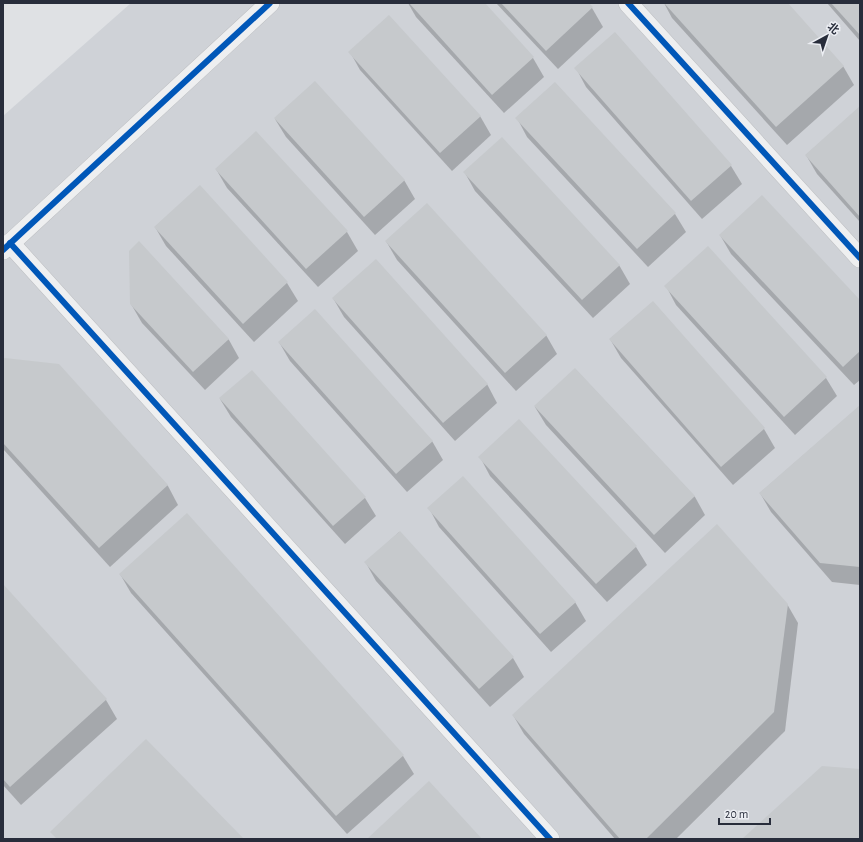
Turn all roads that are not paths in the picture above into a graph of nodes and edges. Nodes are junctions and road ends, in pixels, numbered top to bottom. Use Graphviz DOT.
graph roads {
  1 [pos="270,3"];
  2 [pos="628,3"];
  3 [pos="6,247"];
  4 [pos="860,258"];
  5 [pos="550,839"];
  1 -- 3 [label="street"];
  2 -- 4 [label="street"];
  3 -- 5 [label="street"];
}
